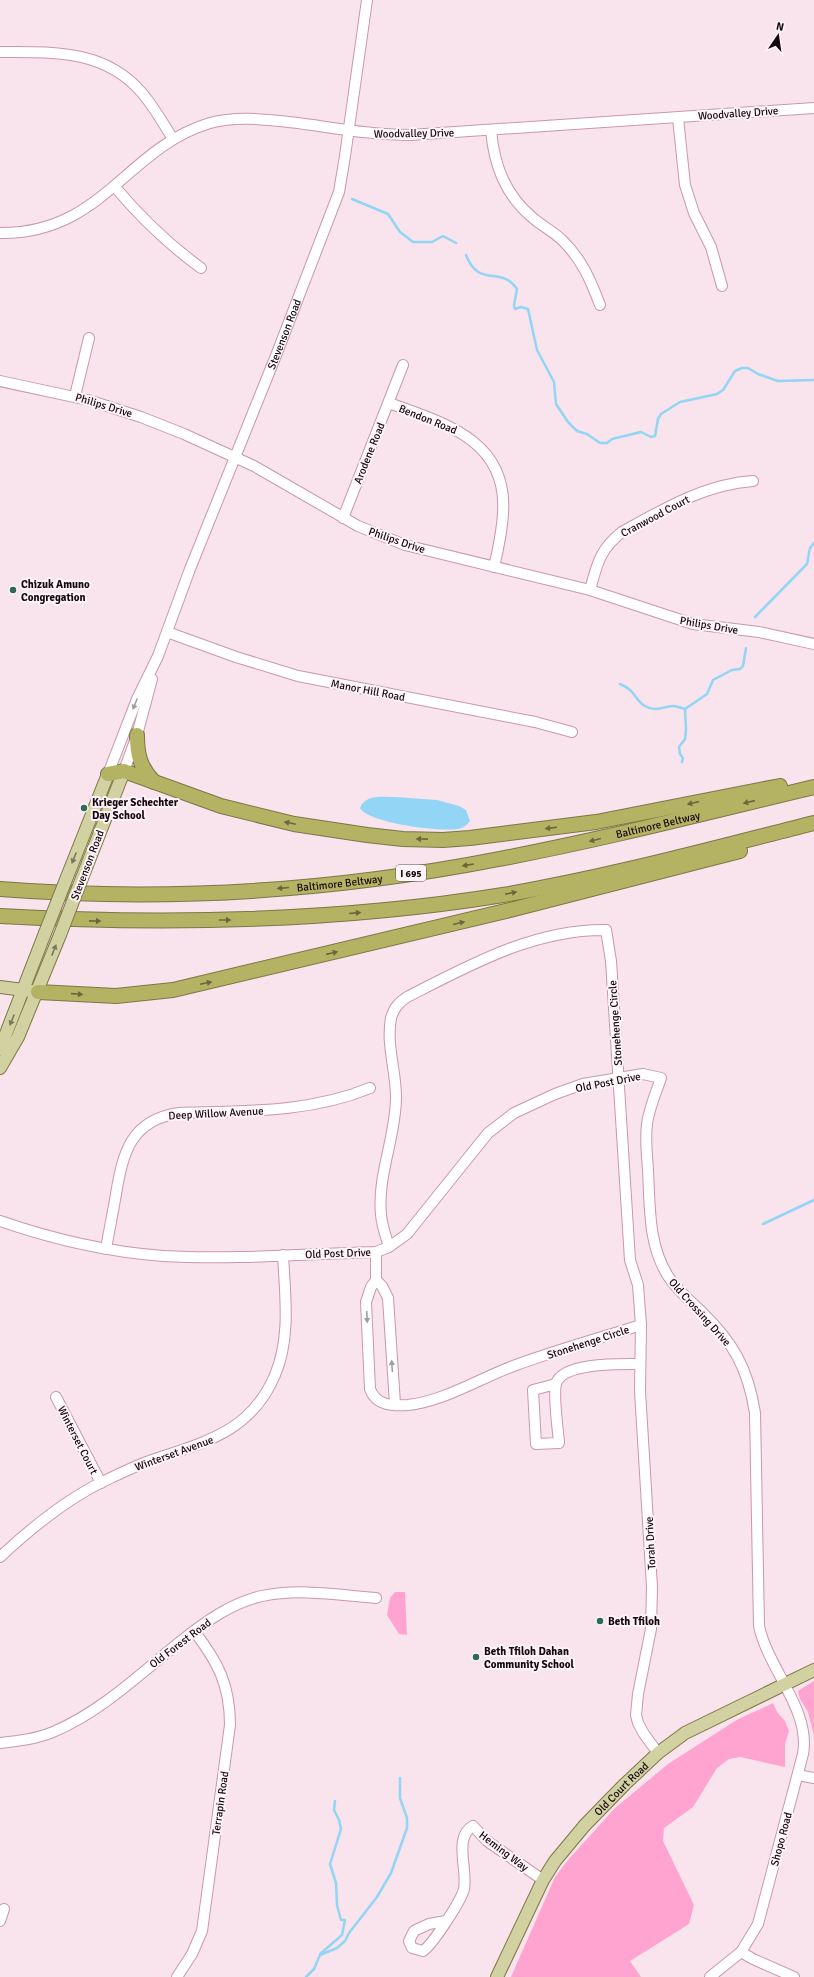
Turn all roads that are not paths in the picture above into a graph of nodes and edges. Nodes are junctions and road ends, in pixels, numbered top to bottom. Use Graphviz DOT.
graph roads {
  1 [pos="367,0"];
  2 [pos="0,52"];
  3 [pos="814,108"];
  4 [pos="678,118"];
  5 [pos="349,130"];
  6 [pos="491,130"];
  7 [pos="173,139"];
  8 [pos="115,187"];
  9 [pos="0,233"];
  10 [pos="201,268"];
  11 [pos="722,286"];
  12 [pos="600,305"];
  13 [pos="89,338"];
  14 [pos="403,365"];
  15 [pos="0,381"];
  16 [pos="75,396"];
  17 [pos="389,403"];
  18 [pos="236,457"];
  19 [pos="753,480"];
  20 [pos="343,518"];
  21 [pos="494,568"];
  22 [pos="590,590"];
  23 [pos="167,632"];
  24 [pos="814,644"];
  25 [pos="158,656"];
  26 [pos="572,732"];
  27 [pos="137,734"];
  28 [pos="124,771"];
  29 [pos="108,774"];
  30 [pos="814,780"];
  31 [pos="155,783"];
  32 [pos="814,787"];
  33 [pos="814,824"];
  34 [pos="814,831"];
  35 [pos="0,889"];
  36 [pos="0,916"];
  37 [pos="0,987"];
  38 [pos="24,990"];
  39 [pos="38,992"];
  40 [pos="0,1049"];
  41 [pos="0,1068"];
  42 [pos="619,1077"];
  43 [pos="661,1078"];
  44 [pos="370,1088"];
  45 [pos="0,1220"];
  46 [pos="389,1247"];
  47 [pos="106,1249"];
  48 [pos="376,1252"];
  49 [pos="283,1255"];
  50 [pos="376,1280"];
  51 [pos="641,1325"];
  52 [pos="640,1364"];
  53 [pos="556,1384"];
  54 [pos="56,1397"];
  55 [pos="395,1404"];
  56 [pos="101,1483"];
  57 [pos="0,1558"];
  58 [pos="376,1598"];
  59 [pos="194,1630"];
  60 [pos="814,1670"];
  61 [pos="784,1685"];
  62 [pos="0,1743"];
  63 [pos="658,1753"];
  64 [pos="798,1775"];
  65 [pos="814,1778"];
  66 [pos="543,1880"];
  67 [pos="4,1909"];
  68 [pos="0,1921"];
  69 [pos="446,1921"];
  70 [pos="741,1952"];
  71 [pos="177,1977"];
  72 [pos="497,1977"];
  73 [pos="710,1977"];
  74 [pos="794,1977"];
  1 -- 5 [label="street, Stevenson Road"];
  2 -- 7 [label="street"];
  3 -- 4 [label="street, Woodvalley Drive"];
  4 -- 6 [label="street, Woodvalley Drive"];
  4 -- 11 [label="street"];
  5 -- 6 [label="street, Woodvalley Drive"];
  5 -- 7 [label="street, Woodvalley Drive"];
  5 -- 18 [label="street, Stevenson Road"];
  6 -- 12 [label="street"];
  7 -- 8 [label="street, Woodvalley Drive"];
  8 -- 9 [label="street, Woodvalley Drive"];
  8 -- 10 [label="street"];
  13 -- 16 [label="street"];
  14 -- 17 [label="street, Arodene Road"];
  15 -- 16 [label="street, Philips Drive"];
  16 -- 18 [label="street, Philips Drive"];
  17 -- 20 [label="street, Arodene Road"];
  17 -- 21 [label="street, Bendon Road"];
  18 -- 20 [label="street, Philips Drive"];
  18 -- 23 [label="street, Stevenson Road"];
  19 -- 22 [label="street, Cranwood Court"];
  20 -- 21 [label="street, Philips Drive"];
  21 -- 22 [label="street, Philips Drive"];
  22 -- 24 [label="street, Philips Drive"];
  23 -- 25 [label="street, Stevenson Road"];
  23 -- 26 [label="street, Manor Hill Road"];
  25 -- 27 [label="street, Stevenson Road"];
  25 -- 29 [label="street, Stevenson Road, one-way"];
  27 -- 28 [label="street, Stevenson Road"];
  27 -- 31 [label="highway"];
  28 -- 29 [label="highway"];
  28 -- 31 [label="highway"];
  39 -- 28 [label="main road, Stevenson Road, one-way, bridge"];
  29 -- 38 [label="main road, Stevenson Road, one-way, bridge"];
  30 -- 31 [label="highway, one-way"];
  32 -- 35 [label="highway, Baltimore Beltway / I 695, one-way"];
  36 -- 33 [label="highway, one-way"];
  39 -- 34 [label="highway, one-way"];
  37 -- 38 [label="main road"];
  38 -- 39 [label="main road"];
  38 -- 40 [label="main road, Stevenson Road, one-way"];
  39 -- 41 [label="main road, Stevenson Road"];
  42 -- 43 [label="street, Old Post Drive"];
  42 -- 46 [label="street, Old Post Drive"];
  42 -- 46 [label="street, Stonehenge Circle"];
  42 -- 51 [label="street, Stonehenge Circle"];
  43 -- 61 [label="street, Old Crossing Drive"];
  44 -- 47 [label="street, Deep Willow Avenue"];
  45 -- 47 [label="street, Old Post Drive"];
  46 -- 48 [label="street, Old Post Drive"];
  47 -- 49 [label="street, Old Post Drive"];
  48 -- 49 [label="street, Old Post Drive"];
  48 -- 50 [label="street, Stonehenge Circle"];
  49 -- 56 [label="street, Winterset Avenue"];
  55 -- 50 [label="street, one-way"];
  50 -- 55 [label="street, Stonehenge Circle, one-way"];
  51 -- 52 [label="street, Torah Drive"];
  51 -- 55 [label="street, Stonehenge Circle"];
  52 -- 53 [label="street"];
  52 -- 63 [label="street, Torah Drive"];
  53 -- 53 [label="street"];
  54 -- 56 [label="street, Winterset Court"];
  56 -- 57 [label="street, Winterset Avenue"];
  58 -- 59 [label="street, Old Forest Road"];
  59 -- 62 [label="street, Old Forest Road"];
  59 -- 71 [label="street, Terrapin Road"];
  60 -- 61 [label="main road, Old Court Road"];
  61 -- 63 [label="main road, Old Court Road"];
  61 -- 64 [label="street, Shopo Road"];
  63 -- 66 [label="main road, Old Court Road"];
  64 -- 65 [label="street"];
  64 -- 70 [label="street, Shopo Road"];
  66 -- 69 [label="street, Heming Way"];
  66 -- 72 [label="main road, Old Court Road"];
  67 -- 68 [label="street"];
  70 -- 73 [label="street, Shopo Road"];
  70 -- 74 [label="street"];
}
